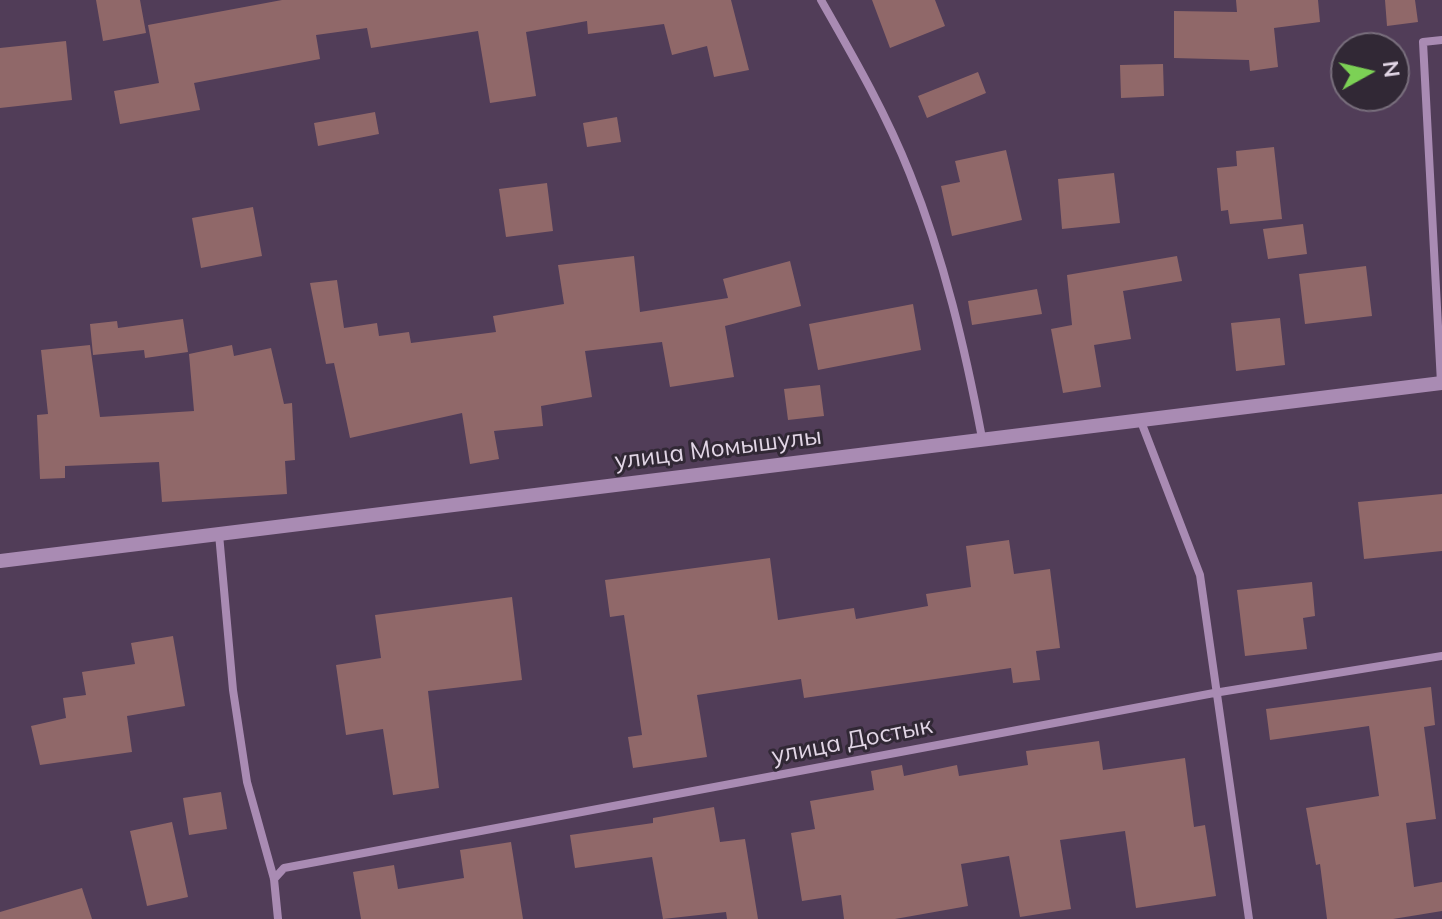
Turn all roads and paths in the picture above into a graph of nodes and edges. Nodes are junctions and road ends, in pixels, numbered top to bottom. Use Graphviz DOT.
graph roads {
  1 [pos="821,0"];
  2 [pos="1442,40"];
  3 [pos="1442,383"];
  4 [pos="1140,419"];
  5 [pos="982,438"];
  6 [pos="219,534"];
  7 [pos="0,561"];
  8 [pos="1442,656"];
  9 [pos="1214,693"];
  10 [pos="274,879"];
  11 [pos="278,919"];
  12 [pos="1249,919"];
  1 -- 5 [label="street"];
  2 -- 3 [label="street"];
  3 -- 4 [label="street, улица Момышулы"];
  4 -- 5 [label="street, улица Момышулы"];
  4 -- 9 [label="street"];
  5 -- 6 [label="street, улица Момышулы"];
  6 -- 7 [label="street, улица Момышулы"];
  6 -- 10 [label="street"];
  8 -- 9 [label="street, улица Достык"];
  9 -- 10 [label="street, улица Достык"];
  9 -- 12 [label="street"];
  10 -- 11 [label="street"];
}
